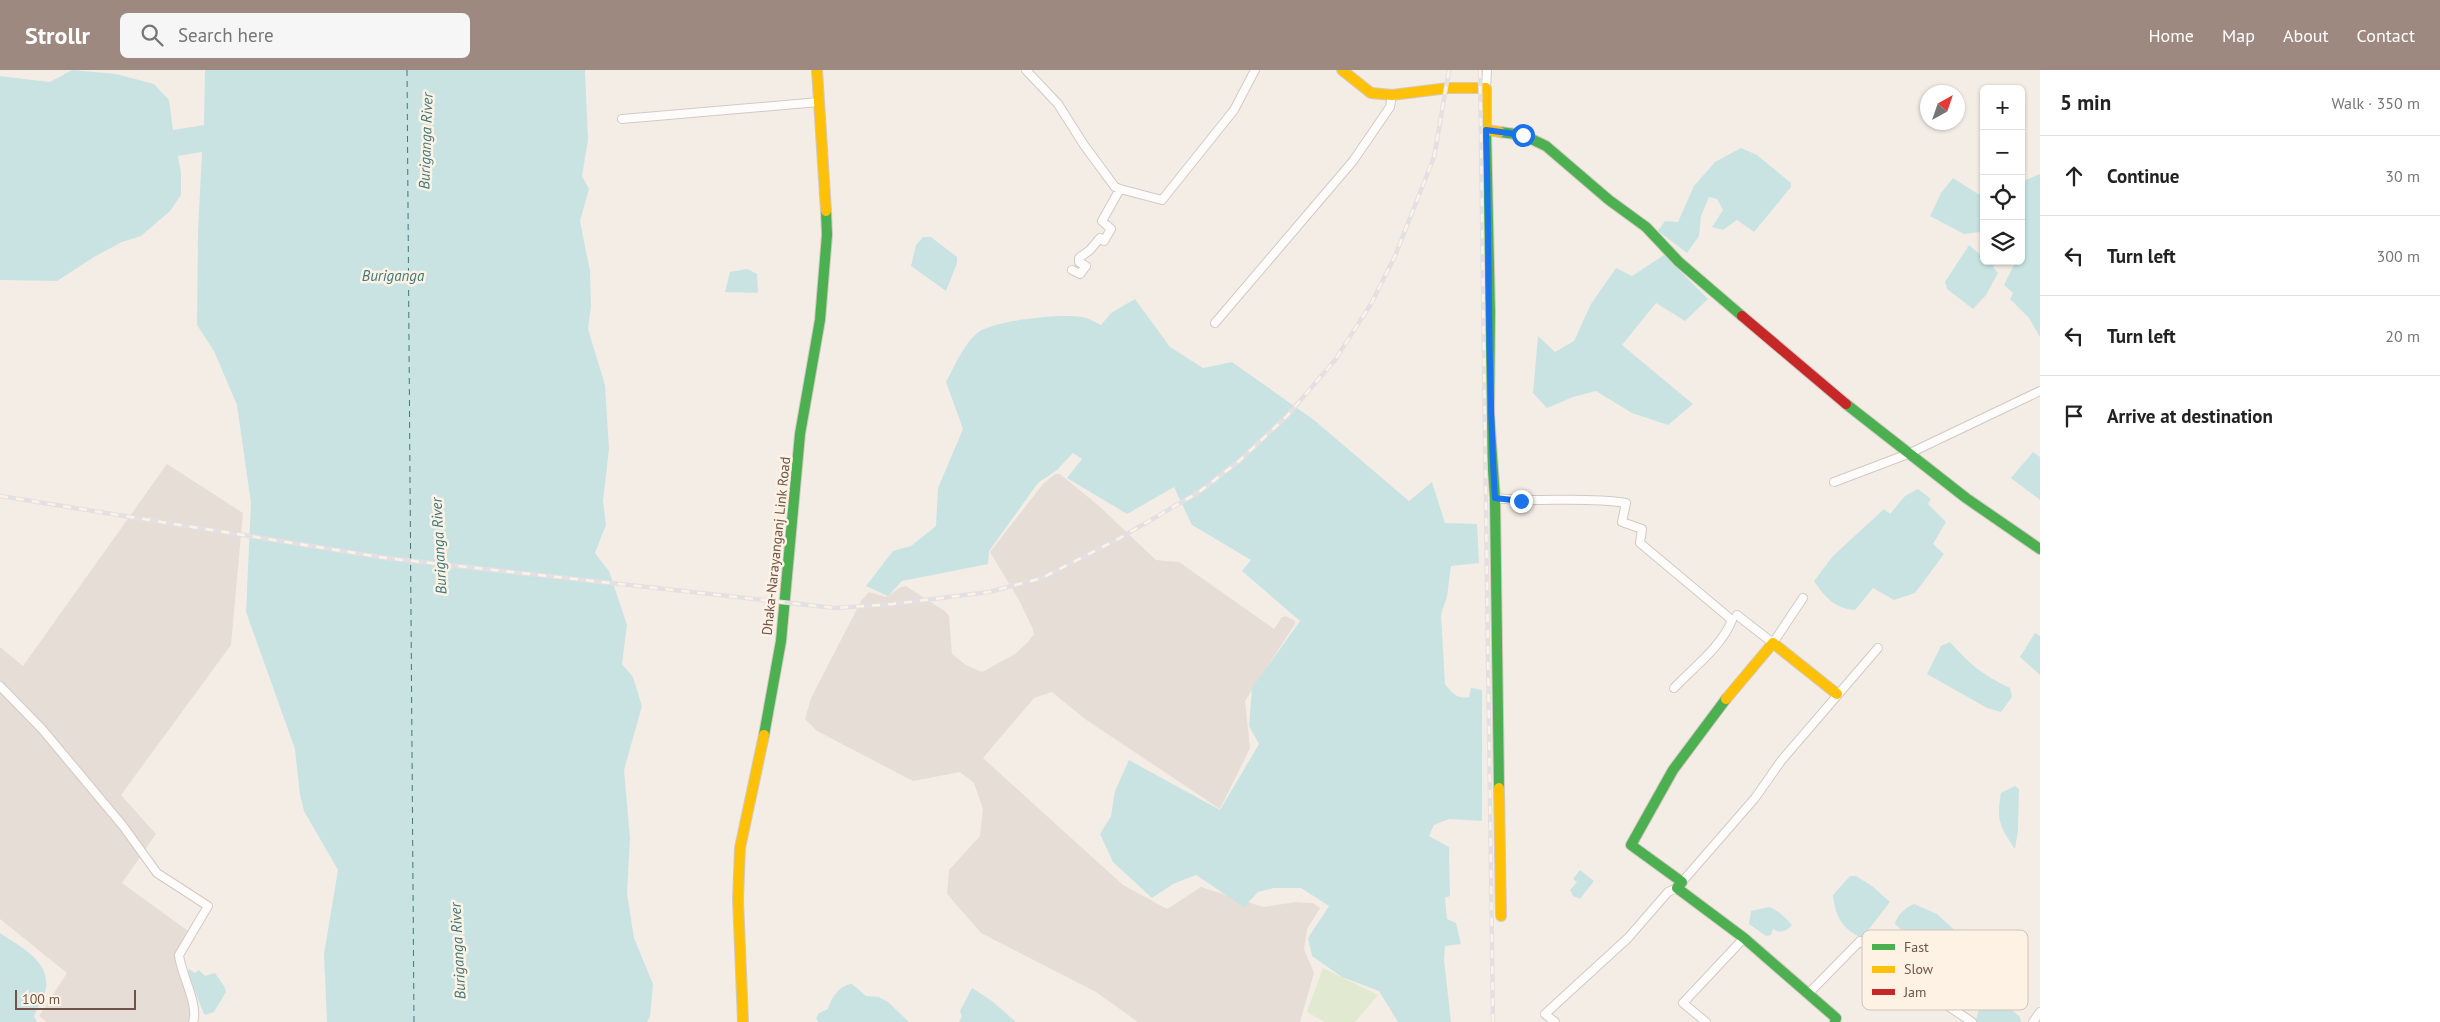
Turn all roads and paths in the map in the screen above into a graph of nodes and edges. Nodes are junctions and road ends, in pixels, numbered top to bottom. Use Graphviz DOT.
graph roads {
  1 [pos="817,70"];
  2 [pos="1026,70"];
  3 [pos="1255,70"];
  4 [pos="1342,70"];
  5 [pos="1487,70"];
  6 [pos="1486,88"];
  7 [pos="1392,95"];
  8 [pos="819,102"];
  9 [pos="622,119"];
  10 [pos="1486,130"];
  11 [pos="1120,189"];
  12 [pos="1072,270"];
  13 [pos="1216,323"];
  14 [pos="2040,391"];
  15 [pos="1908,454"];
  16 [pos="1834,482"];
  17 [pos="1495,498"];
  18 [pos="2040,549"];
  19 [pos="1803,598"];
  20 [pos="1737,615"];
  21 [pos="1773,643"];
  22 [pos="1878,648"];
  23 [pos="0,686"];
  24 [pos="1674,688"];
  25 [pos="1836,694"];
  26 [pos="1679,885"];
  27 [pos="1501,916"];
  28 [pos="1744,938"];
  29 [pos="1862,943"];
  30 [pos="1808,994"];
  31 [pos="1954,1010"];
  32 [pos="2040,1012"];
  33 [pos="193,1022"];
  34 [pos="743,1022"];
  35 [pos="1555,1022"];
  36 [pos="1706,1022"];
  37 [pos="1835,1022"];
  38 [pos="1972,1022"];
  39 [pos="2033,1022"];
  1 -- 8 [label="main road, Dhaka-Narayanganj Link Road"];
  2 -- 11 [label="street"];
  3 -- 11 [label="street"];
  4 -- 7 [label="main road"];
  5 -- 6 [label="street"];
  6 -- 7 [label="main road"];
  6 -- 10 [label="main road"];
  7 -- 13 [label="street"];
  8 -- 9 [label="street"];
  8 -- 34 [label="main road, Dhaka-Narayanganj Link Road"];
  10 -- 15 [label="main road"];
  10 -- 17 [label="main road"];
  11 -- 12 [label="street"];
  14 -- 15 [label="street"];
  15 -- 16 [label="street"];
  15 -- 18 [label="main road"];
  17 -- 24 [label="street"];
  17 -- 27 [label="main road"];
  19 -- 21 [label="street"];
  20 -- 21 [label="street"];
  21 -- 25 [label="main road"];
  21 -- 26 [label="main road"];
  22 -- 25 [label="street"];
  23 -- 33 [label="street"];
  25 -- 26 [label="street"];
  26 -- 28 [label="main road"];
  26 -- 35 [label="street"];
  28 -- 30 [label="main road"];
  28 -- 36 [label="street"];
  29 -- 30 [label="street"];
  30 -- 37 [label="main road"];
  31 -- 38 [label="street"];
  32 -- 39 [label="street"];
}
